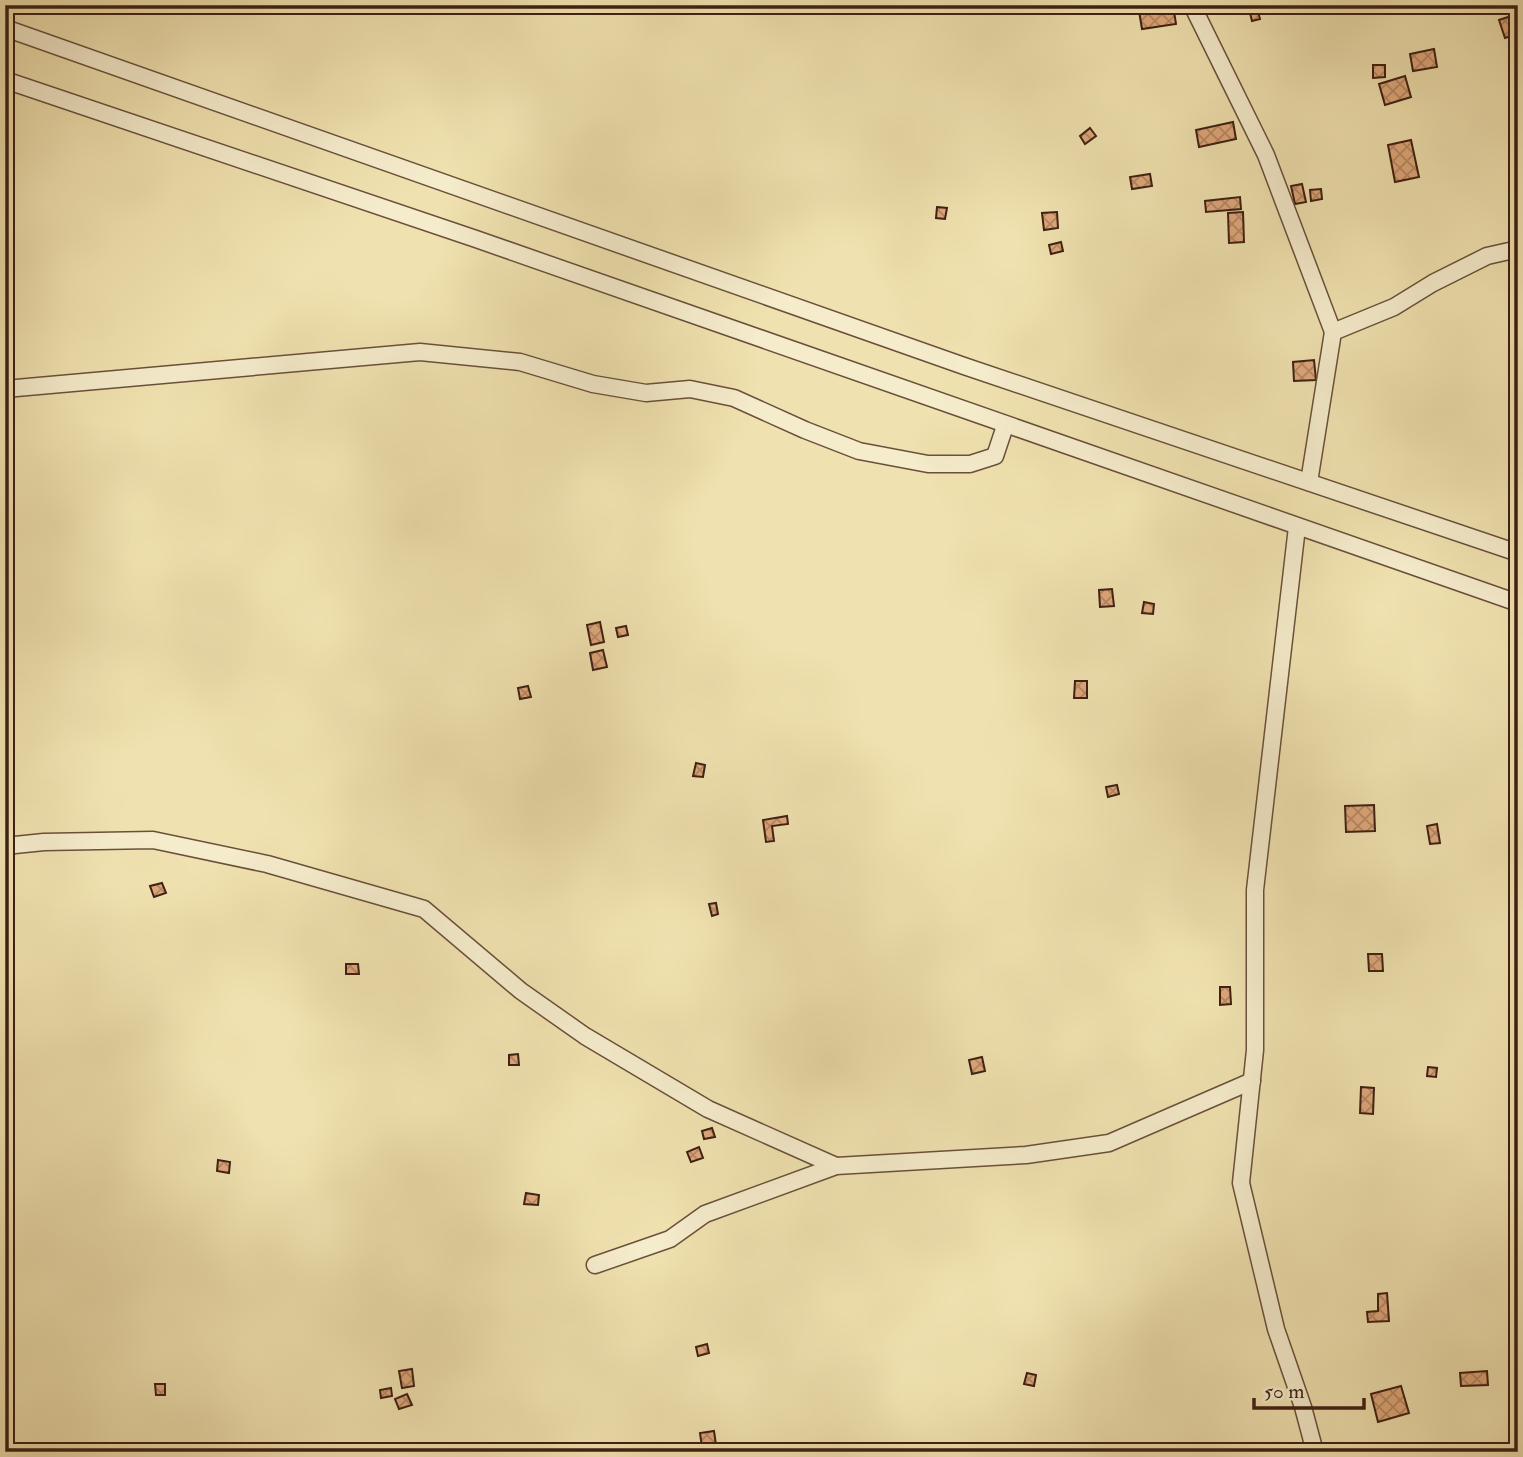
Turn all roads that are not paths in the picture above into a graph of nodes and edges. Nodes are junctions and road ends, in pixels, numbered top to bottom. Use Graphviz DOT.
graph roads {
  1 [pos="1192,5"];
  2 [pos="5,28"];
  3 [pos="5,80"];
  4 [pos="1518,249"];
  5 [pos="1333,332"];
  6 [pos="5,389"];
  7 [pos="1005,426"];
  8 [pos="1309,482"];
  9 [pos="1297,527"];
  10 [pos="1518,553"];
  11 [pos="1518,603"];
  12 [pos="5,846"];
  13 [pos="1252,1081"];
  14 [pos="836,1166"];
  15 [pos="596,1265"];
  16 [pos="1315,1452"];
  1 -- 5 [label="street"];
  2 -- 8 [label="street"];
  3 -- 7 [label="street"];
  4 -- 5 [label="street"];
  5 -- 8 [label="street"];
  6 -- 7 [label="street"];
  7 -- 9 [label="street"];
  8 -- 10 [label="street"];
  9 -- 11 [label="street"];
  9 -- 13 [label="street"];
  12 -- 14 [label="street"];
  13 -- 14 [label="street"];
  13 -- 16 [label="street"];
  14 -- 15 [label="street"];
}
